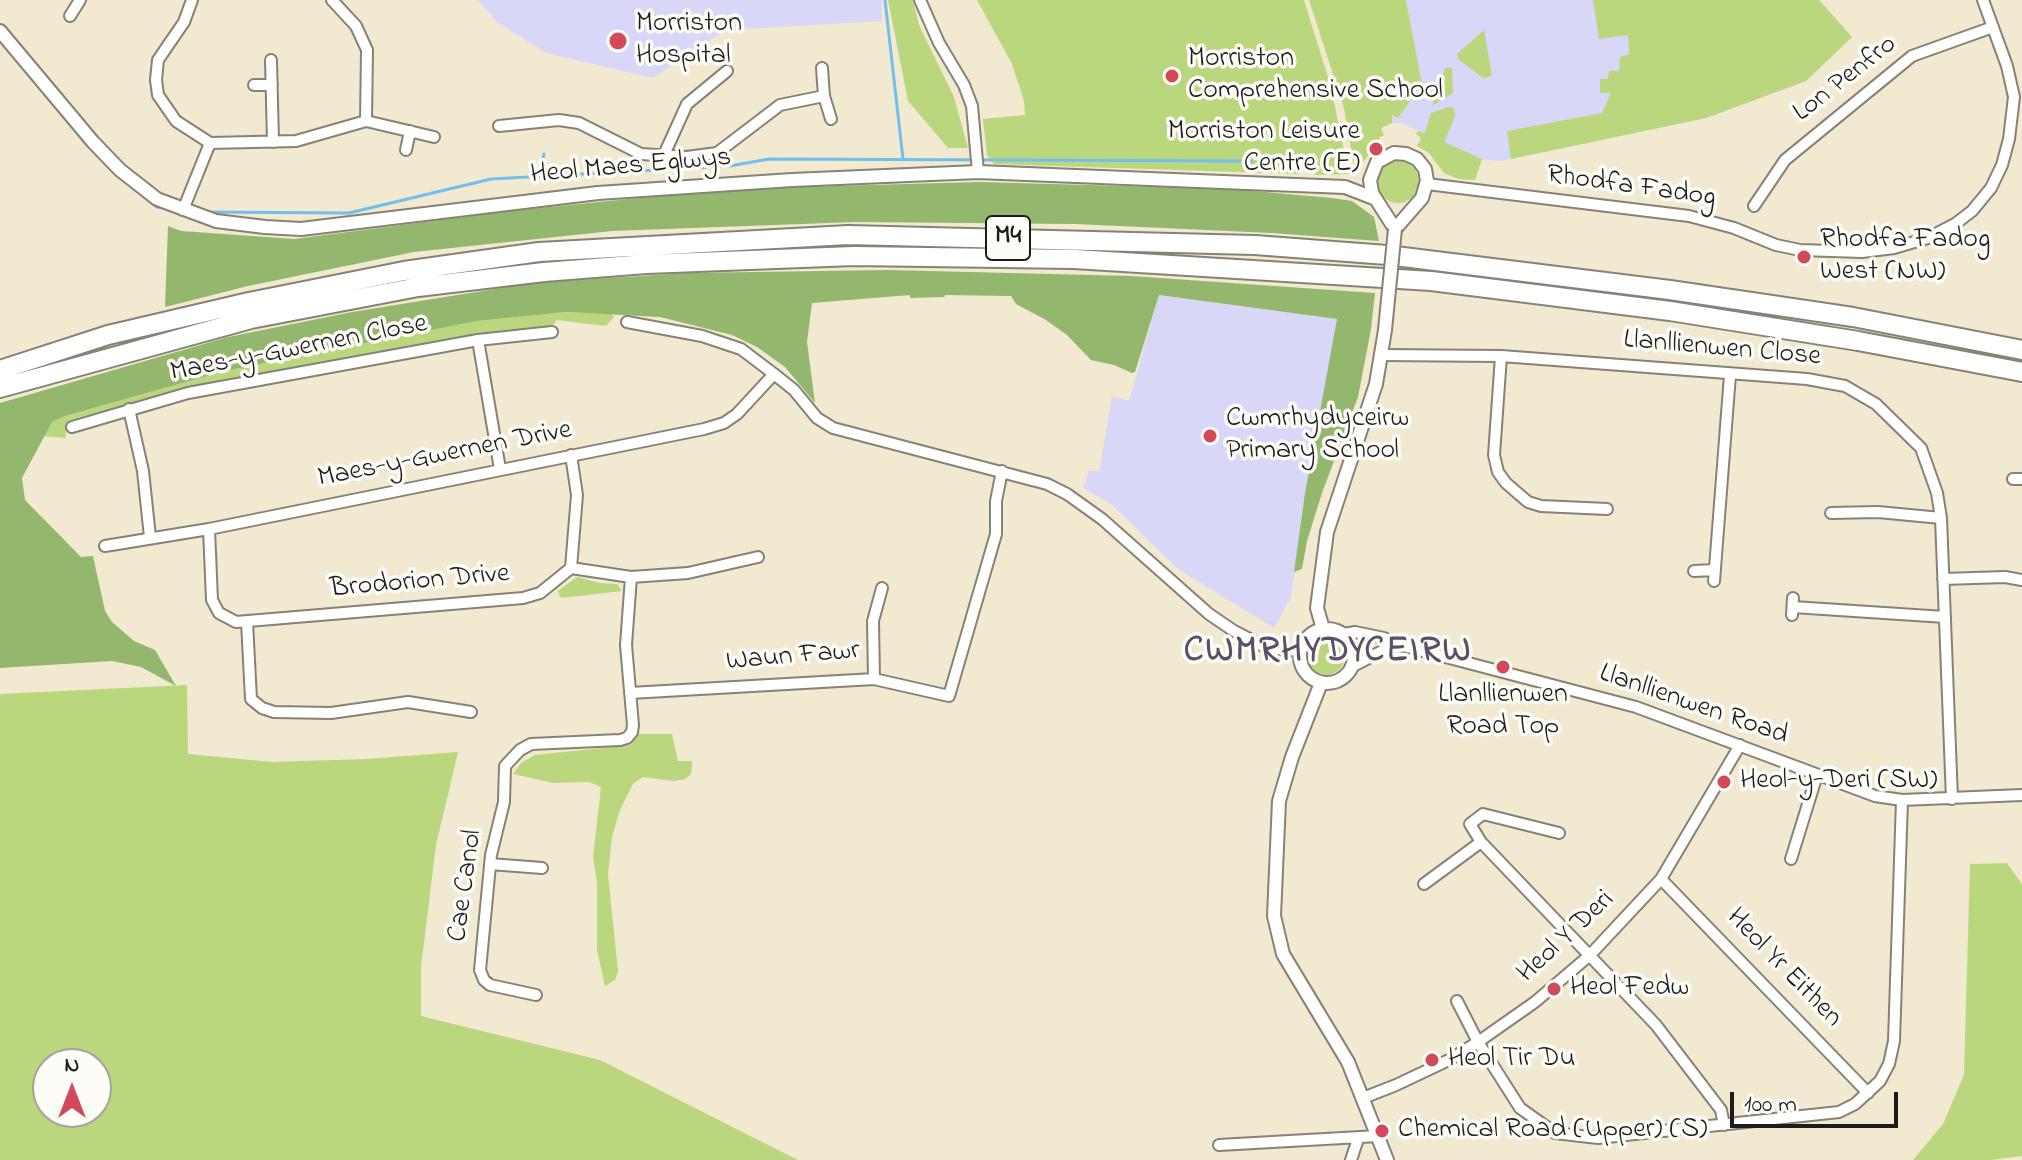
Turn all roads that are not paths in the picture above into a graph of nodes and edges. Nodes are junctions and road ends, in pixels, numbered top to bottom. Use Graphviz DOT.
graph roads {
  1 [pos="80,0"];
  2 [pos="192,0"];
  3 [pos="332,0"];
  4 [pos="920,0"];
  5 [pos="1983,0"];
  6 [pos="70,16"];
  7 [pos="1993,27"];
  8 [pos="0,31"];
  9 [pos="271,60"];
  10 [pos="822,68"];
  11 [pos="727,71"];
  12 [pos="254,85"];
  13 [pos="272,85"];
  14 [pos="824,96"];
  15 [pos="2018,98"];
  16 [pos="831,119"];
  17 [pos="366,121"];
  18 [pos="499,126"];
  19 [pos="410,131"];
  20 [pos="434,137"];
  21 [pos="273,142"];
  22 [pos="210,143"];
  23 [pos="406,150"];
  24 [pos="663,157"];
  25 [pos="978,172"];
  26 [pos="1371,174"];
  27 [pos="1427,184"];
  28 [pos="1345,187"];
  29 [pos="1378,201"];
  30 [pos="1754,206"];
  31 [pos="1412,207"];
  32 [pos="183,210"];
  33 [pos="1395,229"];
  34 [pos="627,322"];
  35 [pos="552,332"];
  36 [pos="478,340"];
  37 [pos="2022,350"];
  38 [pos="1382,355"];
  39 [pos="1501,356"];
  40 [pos="0,370"];
  41 [pos="2022,372"];
  42 [pos="774,374"];
  43 [pos="1730,375"];
  44 [pos="0,388"];
  45 [pos="129,409"];
  46 [pos="72,427"];
  47 [pos="571,455"];
  48 [pos="500,469"];
  49 [pos="1002,471"];
  50 [pos="1608,508"];
  51 [pos="1831,513"];
  52 [pos="1941,518"];
  53 [pos="209,529"];
  54 [pos="150,537"];
  55 [pos="105,546"];
  56 [pos="758,557"];
  57 [pos="571,568"];
  58 [pos="1694,571"];
  59 [pos="631,577"];
  60 [pos="1943,579"];
  61 [pos="2022,580"];
  62 [pos="882,588"];
  63 [pos="1793,607"];
  64 [pos="1945,617"];
  65 [pos="247,622"];
  66 [pos="1323,629"];
  67 [pos="1344,634"];
  68 [pos="1396,644"];
  69 [pos="1300,651"];
  70 [pos="1353,666"];
  71 [pos="874,679"];
  72 [pos="1321,683"];
  73 [pos="630,693"];
  74 [pos="471,712"];
  75 [pos="1740,745"];
  76 [pos="1817,775"];
  77 [pos="2022,795"];
  78 [pos="1952,799"];
  79 [pos="1902,800"];
  80 [pos="1559,833"];
  81 [pos="1481,842"];
  82 [pos="1791,859"];
  83 [pos="490,864"];
  84 [pos="542,868"];
  85 [pos="1661,879"];
  86 [pos="1424,884"];
  87 [pos="1590,955"];
  88 [pos="536,995"];
  89 [pos="1457,1001"];
  90 [pos="1478,1042"];
  91 [pos="1868,1093"];
  92 [pos="1363,1098"];
  93 [pos="1724,1125"];
  94 [pos="1378,1136"];
  95 [pos="1358,1139"];
  96 [pos="1219,1145"];
  97 [pos="1351,1160"];
  98 [pos="1387,1160"];
  1 -- 6 [label="street"];
  2 -- 22 [label="street"];
  3 -- 17 [label="street"];
  4 -- 25 [label="street"];
  5 -- 7 [label="street, Rhodfa Fadog"];
  7 -- 15 [label="street, Rhodfa Fadog"];
  7 -- 30 [label="street, Lon Penfro"];
  8 -- 32 [label="street, Heol Maes Eglwys"];
  9 -- 13 [label="street"];
  10 -- 14 [label="street"];
  11 -- 24 [label="street"];
  12 -- 13 [label="street"];
  13 -- 21 [label="street"];
  14 -- 16 [label="street"];
  14 -- 24 [label="street"];
  15 -- 27 [label="street, Rhodfa Fadog"];
  17 -- 19 [label="street"];
  17 -- 21 [label="street"];
  18 -- 24 [label="street"];
  19 -- 20 [label="street"];
  19 -- 23 [label="street"];
  21 -- 22 [label="street"];
  22 -- 32 [label="street"];
  25 -- 28 [label="street, Heol Maes Eglwys"];
  25 -- 32 [label="street, Heol Maes Eglwys"];
  26 -- 27 [label="street, Heol Maes Eglwys"];
  26 -- 28 [label="street, Heol Maes Eglwys"];
  26 -- 29 [label="street"];
  27 -- 31 [label="street"];
  28 -- 29 [label="street, Heol Maes Eglwys"];
  29 -- 31 [label="street, Heol Maes Eglwys"];
  29 -- 33 [label="street"];
  31 -- 33 [label="street"];
  33 -- 38 [label="street, bridge"];
  34 -- 42 [label="street"];
  35 -- 36 [label="street, Maes-y-Gwernen Close"];
  36 -- 45 [label="street, Maes-y-Gwernen Close"];
  36 -- 48 [label="street"];
  37 -- 40 [label="highway, M4"];
  38 -- 39 [label="street, Llanllienwen Close"];
  38 -- 66 [label="street"];
  39 -- 43 [label="street, Llanllienwen Close"];
  39 -- 50 [label="street"];
  41 -- 44 [label="highway, M4"];
  42 -- 47 [label="street, Maes-y-Gwernen Drive"];
  42 -- 49 [label="street"];
  43 -- 52 [label="street, Llanllienwen Close"];
  43 -- 58 [label="street"];
  45 -- 46 [label="street, Maes-y-Gwernen Close"];
  45 -- 54 [label="street"];
  47 -- 48 [label="street, Maes-y-Gwernen Drive"];
  47 -- 57 [label="street"];
  48 -- 53 [label="street, Maes-y-Gwernen Drive"];
  49 -- 69 [label="street"];
  49 -- 71 [label="street"];
  51 -- 52 [label="street"];
  52 -- 60 [label="street, Llanllienwen Close"];
  53 -- 54 [label="street, Maes-y-Gwernen Drive"];
  53 -- 65 [label="street"];
  54 -- 55 [label="street, Maes-y-Gwernen Drive"];
  56 -- 59 [label="street"];
  57 -- 59 [label="street"];
  57 -- 65 [label="street, Brodorion Drive"];
  59 -- 73 [label="street"];
  60 -- 61 [label="street"];
  60 -- 64 [label="street, Llanllienwen Close"];
  62 -- 71 [label="street, Waun Fawr"];
  63 -- 64 [label="street"];
  64 -- 78 [label="street, Llanllienwen Close"];
  65 -- 74 [label="street"];
  66 -- 67 [label="street"];
  66 -- 69 [label="street"];
  67 -- 68 [label="street, Llanllienwen Road"];
  67 -- 70 [label="street"];
  68 -- 70 [label="street"];
  68 -- 75 [label="street, Llanllienwen Road"];
  69 -- 72 [label="street"];
  70 -- 72 [label="street"];
  71 -- 73 [label="street, Waun Fawr"];
  72 -- 92 [label="street"];
  73 -- 83 [label="street, Cae Canol"];
  75 -- 76 [label="street, Llanllienwen Road"];
  75 -- 85 [label="street, Heol Y Deri"];
  76 -- 79 [label="street, Llanllienwen Road"];
  76 -- 82 [label="street"];
  77 -- 78 [label="street, Llanllienwen Road"];
  78 -- 79 [label="street, Llanllienwen Road"];
  79 -- 91 [label="street"];
  80 -- 81 [label="street"];
  81 -- 86 [label="street"];
  81 -- 87 [label="street"];
  83 -- 84 [label="street"];
  83 -- 88 [label="street, Cae Canol"];
  85 -- 87 [label="street, Heol Y Deri"];
  85 -- 91 [label="street, Heol Yr Eithen"];
  87 -- 90 [label="street, Heol Y Deri"];
  87 -- 93 [label="street"];
  89 -- 90 [label="street"];
  90 -- 92 [label="street, Heol Y Deri"];
  90 -- 93 [label="street"];
  91 -- 93 [label="street"];
  92 -- 94 [label="street"];
  94 -- 95 [label="street"];
  94 -- 98 [label="street"];
  95 -- 96 [label="street"];
  95 -- 97 [label="street"];
}
